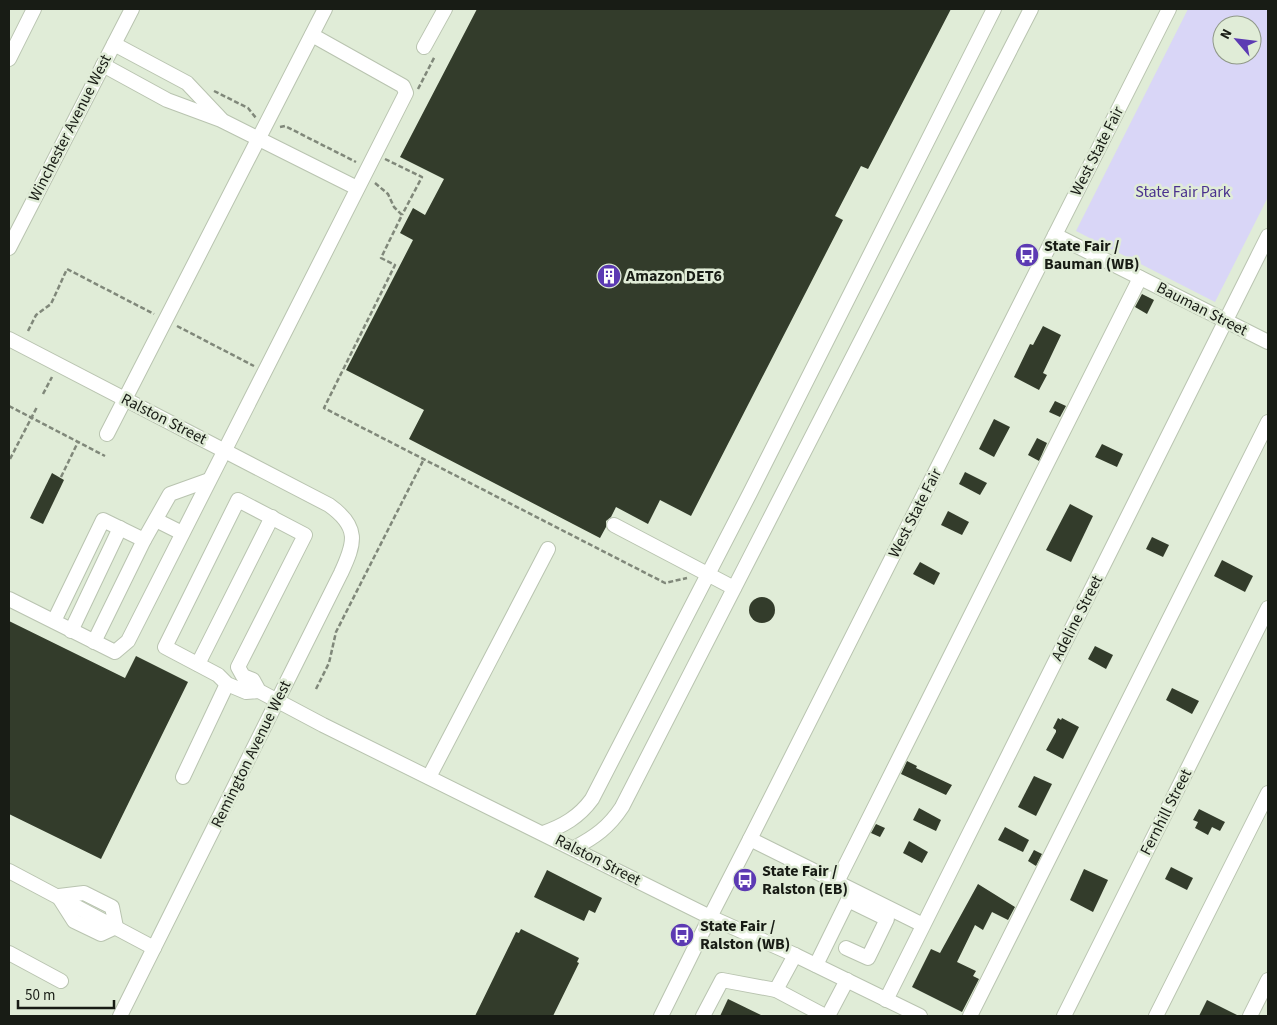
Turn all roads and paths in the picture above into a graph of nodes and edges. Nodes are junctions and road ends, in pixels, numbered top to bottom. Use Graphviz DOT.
graph roads {
  1 [pos="34,9"];
  2 [pos="132,9"];
  3 [pos="325,9"];
  4 [pos="445,9"];
  5 [pos="994,9"];
  6 [pos="1031,9"];
  7 [pos="1169,9"];
  8 [pos="312,35"];
  9 [pos="114,44"];
  10 [pos="430,50"];
  11 [pos="9,59"];
  12 [pos="103,66"];
  13 [pos="414,96"];
  14 [pos="221,120"];
  15 [pos="259,138"];
  16 [pos="382,158"];
  17 [pos="375,182"];
  18 [pos="357,188"];
  19 [pos="372,188"];
  20 [pos="402,215"];
  21 [pos="1055,235"];
  22 [pos="1268,236"];
  23 [pos="9,248"];
  24 [pos="1140,278"];
  25 [pos="166,320"];
  26 [pos="1226,321"];
  27 [pos="28,331"];
  28 [pos="9,339"];
  29 [pos="1268,342"];
  30 [pos="264,370"];
  31 [pos="52,377"];
  32 [pos="43,394"];
  33 [pos="125,399"];
  34 [pos="9,406"];
  35 [pos="37,407"];
  36 [pos="32,417"];
  37 [pos="1268,422"];
  38 [pos="107,434"];
  39 [pos="78,442"];
  40 [pos="223,450"];
  41 [pos="105,456"];
  42 [pos="10,459"];
  43 [pos="61,477"];
  44 [pos="209,480"];
  45 [pos="318,499"];
  46 [pos="272,517"];
  47 [pos="156,520"];
  48 [pos="614,524"];
  49 [pos="120,528"];
  50 [pos="182,533"];
  51 [pos="144,540"];
  52 [pos="548,549"];
  53 [pos="708,574"];
  54 [pos="734,588"];
  55 [pos="9,599"];
  56 [pos="1268,608"];
  57 [pos="54,621"];
  58 [pos="72,631"];
  59 [pos="94,642"];
  60 [pos="198,664"];
  61 [pos="227,684"];
  62 [pos="316,689"];
  63 [pos="259,691"];
  64 [pos="277,701"];
  65 [pos="183,777"];
  66 [pos="429,777"];
  67 [pos="1268,793"];
  68 [pos="543,833"];
  69 [pos="750,840"];
  70 [pos="574,848"];
  71 [pos="9,871"];
  72 [pos="837,882"];
  73 [pos="710,917"];
  74 [pos="923,925"];
  75 [pos="154,948"];
  76 [pos="846,948"];
  77 [pos="9,953"];
  78 [pos="795,955"];
  79 [pos="816,965"];
  80 [pos="847,980"];
  81 [pos="1268,980"];
  82 [pos="61,981"];
  83 [pos="776,990"];
  84 [pos="886,1000"];
  85 [pos="120,1016"];
  86 [pos="661,1016"];
  87 [pos="703,1016"];
  88 [pos="826,1016"];
  89 [pos="920,1016"];
  90 [pos="970,1016"];
  91 [pos="1064,1016"];
  92 [pos="1156,1016"];
  93 [pos="1250,1016"];
  1 -- 11 [label="street"];
  2 -- 9 [label="street, Winchester Avenue West"];
  3 -- 8 [label="street"];
  4 -- 10 [label="street"];
  5 -- 53 [label="street"];
  6 -- 54 [label="street"];
  7 -- 21 [label="street, West State Fair"];
  8 -- 15 [label="street"];
  8 -- 18 [label="street"];
  9 -- 12 [label="street, Winchester Avenue West"];
  9 -- 14 [label="street"];
  10 -- 13 [label="path"];
  12 -- 14 [label="street"];
  12 -- 23 [label="street, Winchester Avenue West"];
  14 -- 15 [label="street"];
  15 -- 18 [label="street"];
  15 -- 25 [label="street"];
  16 -- 20 [label="path"];
  17 -- 19 [label="path"];
  18 -- 30 [label="street"];
  21 -- 24 [label="street, Bauman Street"];
  21 -- 69 [label="street, West State Fair"];
  22 -- 26 [label="street, Adeline Street"];
  24 -- 26 [label="street, Bauman Street"];
  24 -- 72 [label="street"];
  25 -- 27 [label="path"];
  25 -- 30 [label="path"];
  25 -- 33 [label="street"];
  26 -- 29 [label="street, Bauman Street"];
  26 -- 74 [label="street, Adeline Street"];
  28 -- 33 [label="street, Ralston Street"];
  30 -- 40 [label="street"];
  31 -- 32 [label="path"];
  33 -- 38 [label="street"];
  33 -- 40 [label="street, Ralston Street"];
  34 -- 36 [label="path"];
  35 -- 36 [label="path"];
  36 -- 39 [label="path"];
  36 -- 42 [label="path"];
  37 -- 90 [label="street"];
  39 -- 41 [label="path"];
  39 -- 43 [label="path"];
  40 -- 44 [label="street"];
  40 -- 45 [label="street, Ralston Street"];
  44 -- 47 [label="street"];
  44 -- 50 [label="street"];
  45 -- 64 [label="street, Remington Avenue West"];
  46 -- 60 [label="street"];
  46 -- 60 [label="street"];
  46 -- 63 [label="street"];
  47 -- 50 [label="street"];
  47 -- 51 [label="street"];
  48 -- 53 [label="street"];
  49 -- 51 [label="street"];
  49 -- 57 [label="street"];
  49 -- 58 [label="street"];
  50 -- 59 [label="street"];
  51 -- 59 [label="street"];
  52 -- 66 [label="street"];
  53 -- 54 [label="street"];
  53 -- 62 [label="path"];
  53 -- 68 [label="street"];
  54 -- 70 [label="street"];
  55 -- 57 [label="street"];
  56 -- 91 [label="street, Fernhill Street"];
  57 -- 58 [label="street"];
  58 -- 59 [label="street"];
  60 -- 61 [label="street"];
  61 -- 63 [label="street"];
  61 -- 65 [label="street"];
  63 -- 64 [label="street, Ralston Street"];
  64 -- 66 [label="street, Ralston Street"];
  64 -- 75 [label="street, Remington Avenue West"];
  66 -- 68 [label="street, Ralston Street"];
  67 -- 92 [label="street"];
  68 -- 70 [label="street, Ralston Street"];
  69 -- 72 [label="street"];
  69 -- 73 [label="street, West State Fair"];
  70 -- 73 [label="street, Ralston Street"];
  71 -- 75 [label="street"];
  72 -- 74 [label="street"];
  73 -- 78 [label="street, Ralston Street"];
  73 -- 86 [label="street, West State Fair"];
  74 -- 84 [label="street, Adeline Street"];
  75 -- 85 [label="street, Remington Avenue West"];
  76 -- 79 [label="street"];
  77 -- 82 [label="street"];
  78 -- 79 [label="street, Ralston Street"];
  78 -- 83 [label="street"];
  79 -- 80 [label="street, Ralston Street"];
  80 -- 84 [label="street, Ralston Street"];
  80 -- 88 [label="street"];
  81 -- 93 [label="street"];
  83 -- 87 [label="street"];
  83 -- 88 [label="street"];
  84 -- 89 [label="street, Ralston Street"];
}
